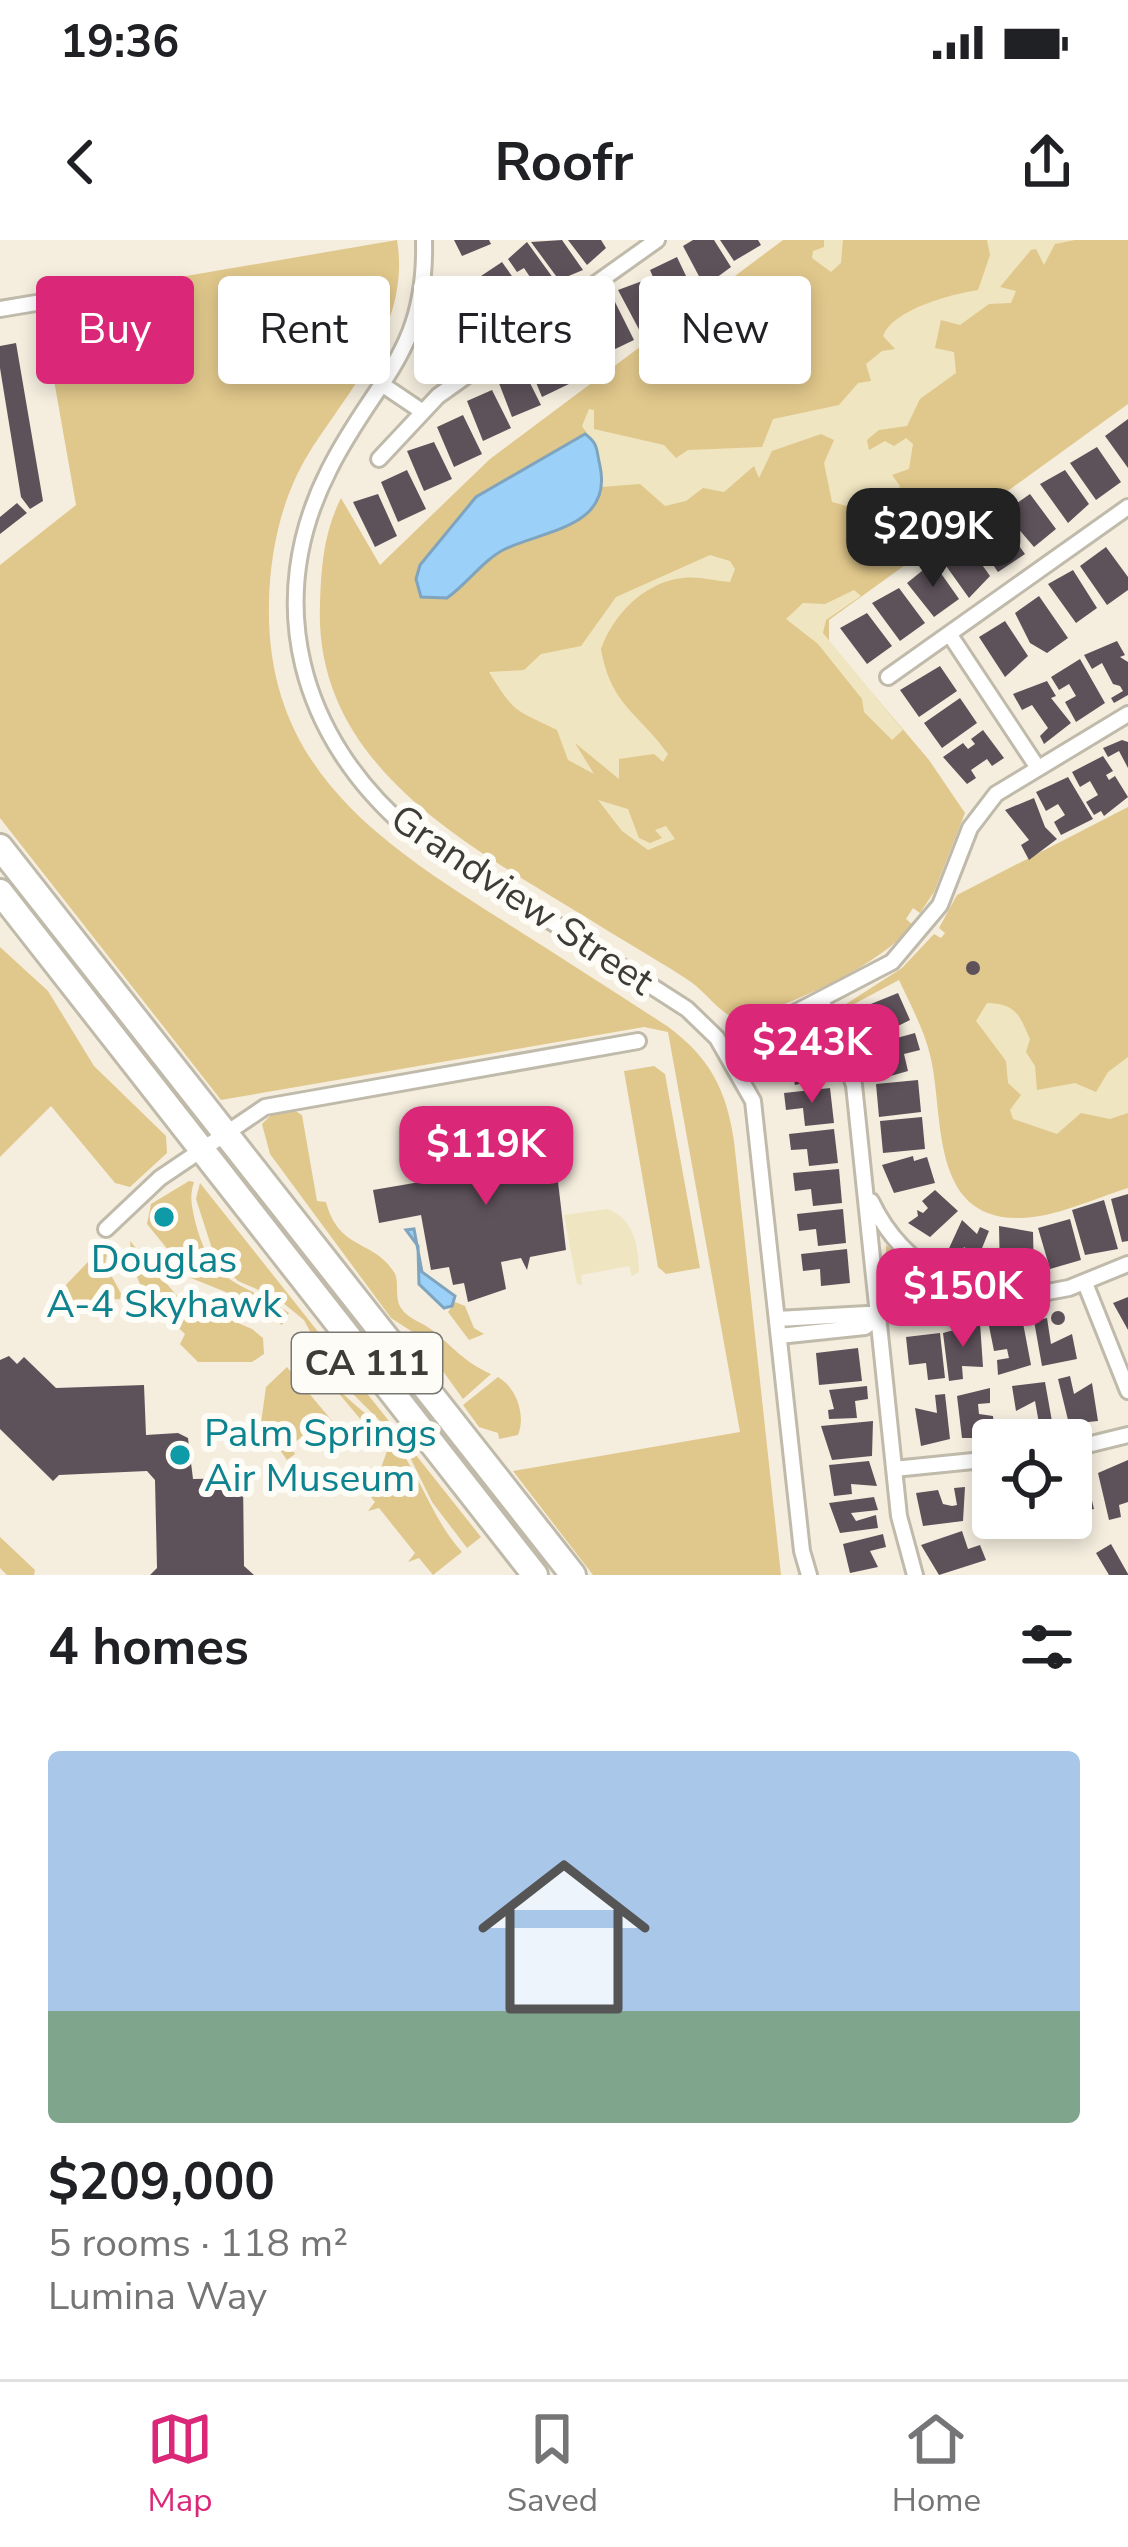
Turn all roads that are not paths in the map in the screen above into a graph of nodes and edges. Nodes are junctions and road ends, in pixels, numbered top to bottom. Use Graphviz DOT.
graph roads {
  1 [pos="424,240"];
  2 [pos="657,240"];
  3 [pos="36,303"];
  4 [pos="0,309"];
  5 [pos="383,385"];
  6 [pos="423,412"];
  7 [pos="379,459"];
  8 [pos="1128,506"];
  9 [pos="950,635"];
  10 [pos="888,677"];
  11 [pos="1128,714"];
  12 [pos="1036,765"];
  13 [pos="0,847"];
  14 [pos="0,892"];
  15 [pos="820,999"];
  16 [pos="638,1041"];
  17 [pos="729,1055"];
  18 [pos="224,1134"];
  19 [pos="201,1149"];
  20 [pos="865,1186"];
  21 [pos="106,1229"];
  22 [pos="1128,1264"];
  23 [pos="1085,1283"];
  24 [pos="1002,1301"];
  25 [pos="878,1316"];
  26 [pos="777,1318"];
  27 [pos="779,1336"];
  28 [pos="1128,1391"];
  29 [pos="1128,1435"];
  30 [pos="1092,1444"];
  31 [pos="972,1461"];
  32 [pos="894,1469"];
  33 [pos="535,1575"];
  34 [pos="573,1575"];
  35 [pos="809,1575"];
  36 [pos="915,1575"];
  1 -- 5 [label="street, Grandview Street"];
  2 -- 6 [label="street"];
  3 -- 4 [label="street"];
  5 -- 6 [label="street"];
  5 -- 17 [label="street, Grandview Street"];
  6 -- 7 [label="street"];
  8 -- 9 [label="street"];
  9 -- 10 [label="street"];
  9 -- 12 [label="street"];
  11 -- 12 [label="street"];
  12 -- 15 [label="street"];
  13 -- 18 [label="main road, CA 111"];
  14 -- 19 [label="main road, CA 111"];
  15 -- 17 [label="street"];
  15 -- 20 [label="street"];
  16 -- 18 [label="street"];
  17 -- 26 [label="street, Grandview Street"];
  18 -- 19 [label="street"];
  18 -- 34 [label="main road, CA 111"];
  19 -- 21 [label="street"];
  19 -- 33 [label="main road, CA 111"];
  20 -- 24 [label="street"];
  20 -- 25 [label="street"];
  22 -- 23 [label="street"];
  23 -- 24 [label="street"];
  23 -- 28 [label="street"];
  24 -- 25 [label="street"];
  25 -- 26 [label="street"];
  25 -- 27 [label="street"];
  25 -- 32 [label="street"];
  26 -- 27 [label="street, Grandview Street"];
  27 -- 35 [label="street, Grandview Street"];
  29 -- 30 [label="street"];
  31 -- 32 [label="street"];
  32 -- 36 [label="street"];
}
